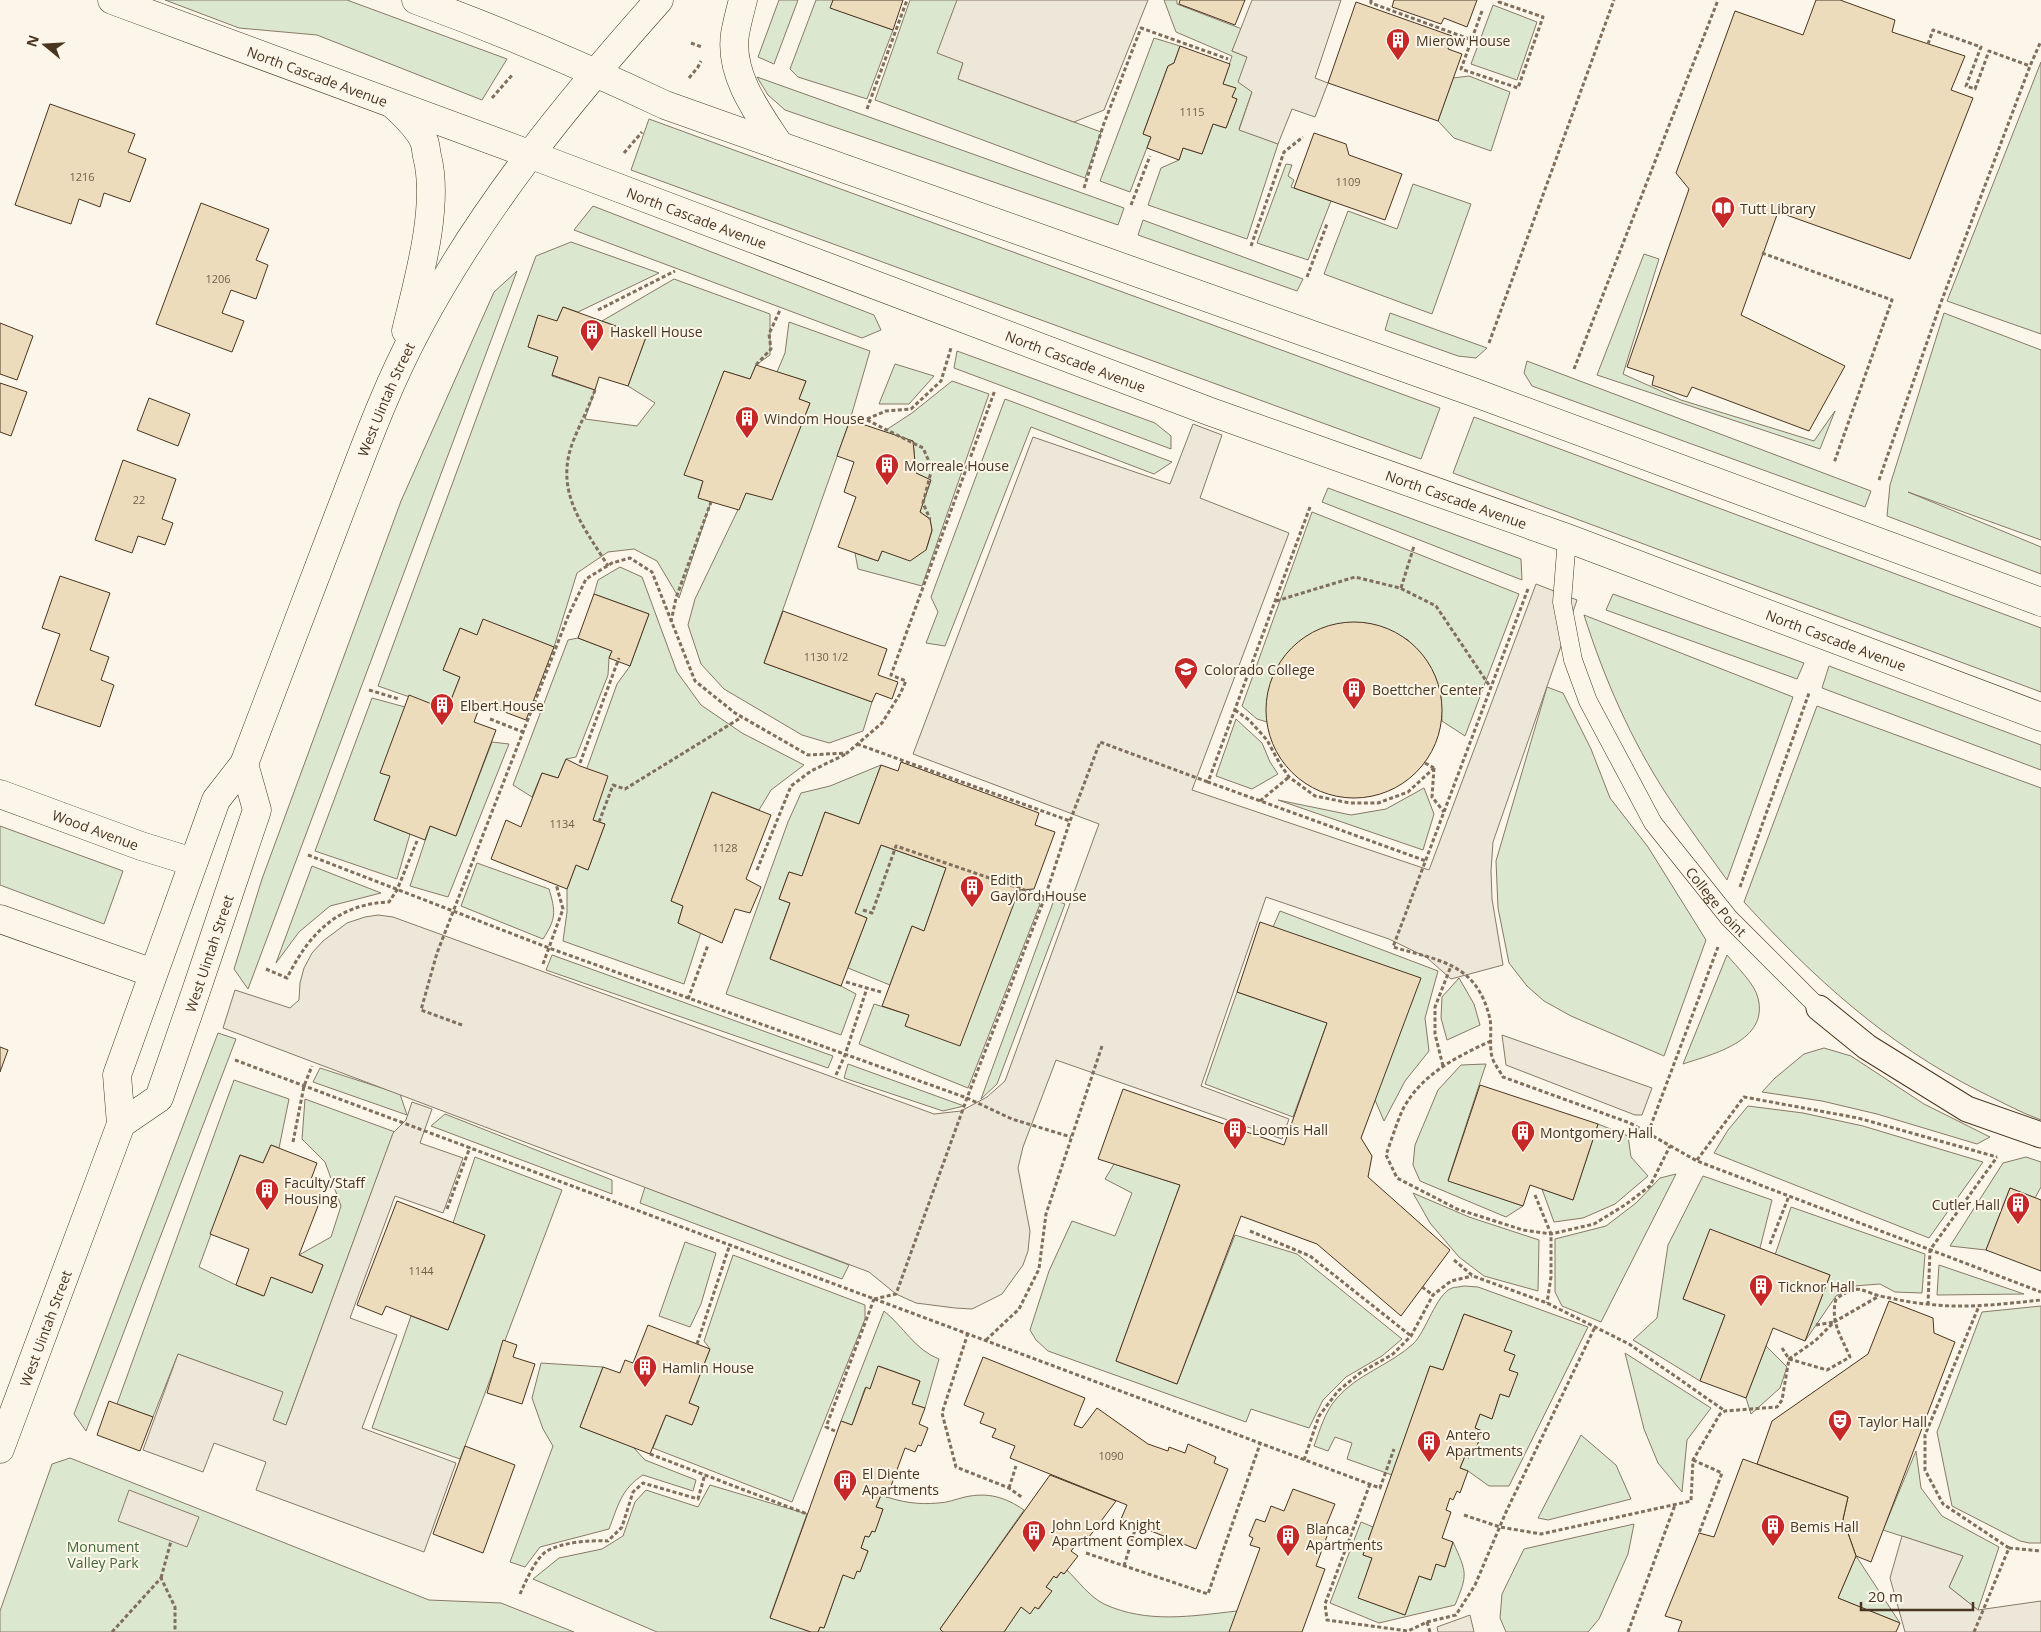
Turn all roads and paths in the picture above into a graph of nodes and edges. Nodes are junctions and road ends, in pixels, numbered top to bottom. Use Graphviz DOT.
graph roads {
  1 [pos="112,0"];
  2 [pos="416,0"];
  3 [pos="659,0"];
  4 [pos="742,0"];
  5 [pos="907,0"];
  6 [pos="1371,0"];
  7 [pos="1499,0"];
  8 [pos="1614,0"];
  9 [pos="1718,0"];
  10 [pos="1482,11"];
  11 [pos="1472,40"];
  12 [pos="1928,44"];
  13 [pos="2041,45"];
  14 [pos="703,55"];
  15 [pos="1228,59"];
  16 [pos="2030,66"];
  17 [pos="519,67"];
  18 [pos="596,72"];
  19 [pos="683,84"];
  20 [pos="492,98"];
  21 [pos="392,103"];
  22 [pos="867,109"];
  23 [pos="642,132"];
  24 [pos="1303,136"];
  25 [pos="780,146"];
  26 [pos="529,154"];
  27 [pos="1150,156"];
  28 [pos="618,159"];
  29 [pos="1084,188"];
  30 [pos="1131,205"];
  31 [pos="1327,224"];
  32 [pos="1251,246"];
  33 [pos="1762,253"];
  34 [pos="675,271"];
  35 [pos="1307,277"];
  36 [pos="598,310"];
  37 [pos="780,310"];
  38 [pos="1489,343"];
  39 [pos="952,344"];
  40 [pos="756,365"];
  41 [pos="1574,369"];
  42 [pos="396,373"];
  43 [pos="595,390"];
  44 [pos="995,390"];
  45 [pos="1834,464"];
  46 [pos="1879,480"];
  47 [pos="712,502"];
  48 [pos="1310,507"];
  49 [pos="930,519"];
  50 [pos="1567,538"];
  51 [pos="1414,546"];
  52 [pos="608,566"];
  53 [pos="1400,588"];
  54 [pos="1528,589"];
  55 [pos="1275,601"];
  56 [pos="2041,602"];
  57 [pos="671,622"];
  58 [pos="619,658"];
  59 [pos="1491,688"];
  60 [pos="369,690"];
  61 [pos="398,699"];
  62 [pos="1235,710"];
  63 [pos="2041,716"];
  64 [pos="742,717"];
  65 [pos="490,719"];
  66 [pos="523,732"];
  67 [pos="857,744"];
  68 [pos="847,753"];
  69 [pos="580,763"];
  70 [pos="1425,763"];
  71 [pos="244,764"];
  72 [pos="1434,768"];
  73 [pos="1289,777"];
  74 [pos="1208,782"];
  75 [pos="0,794"];
  76 [pos="1260,801"];
  77 [pos="1444,812"];
  78 [pos="1070,821"];
  79 [pos="599,822"];
  80 [pos="417,842"];
  81 [pos="308,855"];
  82 [pos="1426,861"];
  83 [pos="194,862"];
  84 [pos="757,870"];
  85 [pos="556,884"];
  86 [pos="397,890"];
  87 [pos="1045,897"];
  88 [pos="863,910"];
  89 [pos="453,912"];
  90 [pos="0,919"];
  91 [pos="708,945"];
  92 [pos="549,948"];
  93 [pos="544,964"];
  94 [pos="1451,966"];
  95 [pos="266,969"];
  96 [pos="153,973"];
  97 [pos="846,982"];
  98 [pos="867,988"];
  99 [pos="881,992"];
  100 [pos="688,998"];
  101 [pos="1819,1008"];
  102 [pos="462,1026"];
  103 [pos="1491,1041"];
  104 [pos="1102,1046"];
  105 [pos="845,1055"];
  106 [pos="235,1060"];
  107 [pos="312,1066"];
  108 [pos="1443,1066"];
  109 [pos="836,1075"];
  110 [pos="304,1086"];
  111 [pos="968,1098"];
  112 [pos="121,1124"];
  113 [pos="2041,1135"];
  114 [pos="1071,1137"];
  115 [pos="293,1142"];
  116 [pos="1670,1146"];
  117 [pos="470,1147"];
  118 [pos="1697,1161"];
  119 [pos="1535,1195"];
  120 [pos="1789,1196"];
  121 [pos="448,1209"];
  122 [pos="1250,1231"];
  123 [pos="1551,1234"];
  124 [pos="730,1244"];
  125 [pos="1770,1244"];
  126 [pos="1930,1250"];
  127 [pos="1454,1260"];
  128 [pos="1473,1276"];
  129 [pos="1422,1286"];
  130 [pos="2041,1292"];
  131 [pos="1433,1295"];
  132 [pos="1879,1296"];
  133 [pos="874,1299"];
  134 [pos="2041,1300"];
  135 [pos="1547,1303"];
  136 [pos="1928,1305"];
  137 [pos="1979,1306"];
  138 [pos="1834,1322"];
  139 [pos="1816,1325"];
  140 [pos="1595,1327"];
  141 [pos="968,1333"];
  142 [pos="1411,1336"];
  143 [pos="986,1340"];
  144 [pos="697,1344"];
  145 [pos="1782,1348"];
  146 [pos="1789,1359"];
  147 [pos="1725,1411"];
  148 [pos="835,1431"];
  149 [pos="1260,1444"];
  150 [pos="0,1449"];
  151 [pos="1394,1449"];
  152 [pos="650,1454"];
  153 [pos="1304,1460"];
  154 [pos="1693,1460"];
  155 [pos="1016,1466"];
  156 [pos="705,1474"];
  157 [pos="1370,1484"];
  158 [pos="1009,1488"];
  159 [pos="1023,1498"];
  160 [pos="1675,1505"];
  161 [pos="807,1514"];
  162 [pos="1464,1515"];
  163 [pos="1500,1527"];
  164 [pos="1135,1530"];
  165 [pos="1699,1532"];
  166 [pos="172,1542"];
  167 [pos="2009,1548"];
  168 [pos="2041,1551"];
  169 [pos="1086,1553"];
  170 [pos="1124,1566"];
  171 [pos="161,1578"];
  172 [pos="520,1594"];
  173 [pos="1428,1622"];
  174 [pos="1373,1626"];
  175 [pos="1407,1631"];
  176 [pos="112,1632"];
  177 [pos="175,1632"];
  178 [pos="1371,1632"];
  179 [pos="1430,1632"];
  180 [pos="1628,1632"];
  181 [pos="1974,1632"];
  1 -- 21 [label="main road, North Cascade Avenue"];
  2 -- 18 [label="main road"];
  3 -- 18 [label="main road, West Uintah Street"];
  4 -- 25 [label="main road"];
  5 -- 22 [label="path"];
  6 -- 11 [label="path"];
  7 -- 11 [label="path"];
  8 -- 38 [label="path"];
  9 -- 41 [label="path"];
  10 -- 11 [label="path"];
  12 -- 16 [label="path"];
  13 -- 16 [label="path"];
  14 -- 19 [label="path"];
  15 -- 29 [label="path"];
  16 -- 46 [label="path"];
  17 -- 20 [label="path"];
  18 -- 25 [label="main road"];
  18 -- 26 [label="main road, West Uintah Street"];
  21 -- 26 [label="main road, North Cascade Avenue"];
  21 -- 42 [label="main road"];
  23 -- 28 [label="path"];
  24 -- 32 [label="path"];
  25 -- 56 [label="main road"];
  26 -- 42 [label="main road, West Uintah Street"];
  26 -- 50 [label="main road, North Cascade Avenue"];
  27 -- 30 [label="path"];
  31 -- 35 [label="path"];
  33 -- 45 [label="path"];
  34 -- 36 [label="path"];
  37 -- 40 [label="path"];
  39 -- 49 [label="path"];
  42 -- 71 [label="main road, West Uintah Street"];
  43 -- 52 [label="path"];
  44 -- 67 [label="path"];
  47 -- 57 [label="path"];
  48 -- 55 [label="path"];
  50 -- 63 [label="main road, North Cascade Avenue"];
  50 -- 101 [label="lane, College Point"];
  51 -- 53 [label="path"];
  52 -- 57 [label="path"];
  52 -- 66 [label="path"];
  53 -- 55 [label="path"];
  53 -- 59 [label="path"];
  54 -- 59 [label="path"];
  55 -- 62 [label="path"];
  57 -- 64 [label="path"];
  58 -- 69 [label="path"];
  59 -- 77 [label="path"];
  60 -- 61 [label="path"];
  62 -- 73 [label="path"];
  62 -- 74 [label="path"];
  64 -- 68 [label="path"];
  64 -- 79 [label="path"];
  65 -- 66 [label="path"];
  66 -- 89 [label="path"];
  67 -- 68 [label="path"];
  67 -- 78 [label="path"];
  68 -- 84 [label="path"];
  70 -- 72 [label="path"];
  71 -- 83 [label="main road, West Uintah Street"];
  71 -- 112 [label="main road, West Uintah Street"];
  72 -- 73 [label="path"];
  72 -- 77 [label="path"];
  73 -- 76 [label="path"];
  74 -- 76 [label="path"];
  74 -- 78 [label="path"];
  75 -- 83 [label="main road, Wood Avenue"];
  76 -- 82 [label="path"];
  77 -- 82 [label="path"];
  78 -- 87 [label="path"];
  80 -- 86 [label="path"];
  81 -- 86 [label="path"];
  82 -- 94 [label="path"];
  83 -- 96 [label="main road, West Uintah Street"];
  85 -- 92 [label="path"];
  86 -- 89 [label="path"];
  86 -- 95 [label="path"];
  87 -- 88 [label="path"];
  87 -- 111 [label="path"];
  89 -- 92 [label="path"];
  89 -- 102 [label="path"];
  90 -- 96 [label="main road"];
  91 -- 100 [label="path"];
  92 -- 93 [label="path"];
  92 -- 100 [label="path"];
  94 -- 103 [label="path"];
  94 -- 108 [label="path"];
  96 -- 112 [label="main road, West Uintah Street"];
  97 -- 98 [label="path"];
  98 -- 99 [label="path"];
  98 -- 105 [label="path"];
  100 -- 105 [label="path"];
  101 -- 113 [label="street, College Point"];
  103 -- 108 [label="path"];
  103 -- 116 [label="path"];
  104 -- 114 [label="path"];
  105 -- 109 [label="path"];
  105 -- 111 [label="path"];
  106 -- 110 [label="path"];
  107 -- 110 [label="path"];
  108 -- 123 [label="path"];
  110 -- 115 [label="path"];
  110 -- 117 [label="path"];
  111 -- 114 [label="path"];
  111 -- 133 [label="path"];
  112 -- 150 [label="main road, West Uintah Street"];
  114 -- 143 [label="path"];
  116 -- 118 [label="path"];
  116 -- 123 [label="path"];
  117 -- 121 [label="path"];
  117 -- 124 [label="path"];
  118 -- 120 [label="path"];
  118 -- 126 [label="path"];
  119 -- 123 [label="path"];
  120 -- 125 [label="path"];
  120 -- 126 [label="path"];
  122 -- 142 [label="path"];
  123 -- 135 [label="path"];
  124 -- 133 [label="path"];
  124 -- 144 [label="path"];
  126 -- 130 [label="path"];
  126 -- 136 [label="path"];
  127 -- 128 [label="path"];
  128 -- 131 [label="path"];
  128 -- 135 [label="path"];
  129 -- 131 [label="path"];
  131 -- 142 [label="path"];
  132 -- 136 [label="path"];
  132 -- 138 [label="path"];
  132 -- 138 [label="path"];
  133 -- 141 [label="path"];
  133 -- 148 [label="path"];
  134 -- 137 [label="path"];
  135 -- 140 [label="path"];
  136 -- 137 [label="path"];
  137 -- 167 [label="path"];
  138 -- 139 [label="path"];
  138 -- 146 [label="path"];
  138 -- 146 [label="path"];
  140 -- 147 [label="path"];
  140 -- 163 [label="path"];
  141 -- 143 [label="path"];
  141 -- 158 [label="path"];
  142 -- 153 [label="path"];
  143 -- 149 [label="path"];
  145 -- 146 [label="path"];
  146 -- 147 [label="path"];
  147 -- 154 [label="path"];
  149 -- 153 [label="path"];
  149 -- 170 [label="path"];
  151 -- 157 [label="path"];
  152 -- 156 [label="path"];
  153 -- 157 [label="path"];
  154 -- 160 [label="path"];
  154 -- 165 [label="path"];
  155 -- 158 [label="path"];
  156 -- 161 [label="path"];
  156 -- 172 [label="path"];
  157 -- 174 [label="path"];
  158 -- 159 [label="path"];
  160 -- 163 [label="path"];
  160 -- 180 [label="path"];
  162 -- 163 [label="path"];
  163 -- 173 [label="path"];
  164 -- 170 [label="path"];
  166 -- 171 [label="path"];
  167 -- 168 [label="path"];
  167 -- 181 [label="path"];
  169 -- 170 [label="path"];
  171 -- 176 [label="path"];
  171 -- 177 [label="path"];
  173 -- 175 [label="path"];
  173 -- 179 [label="path"];
  174 -- 175 [label="path"];
  174 -- 178 [label="path"];
}
